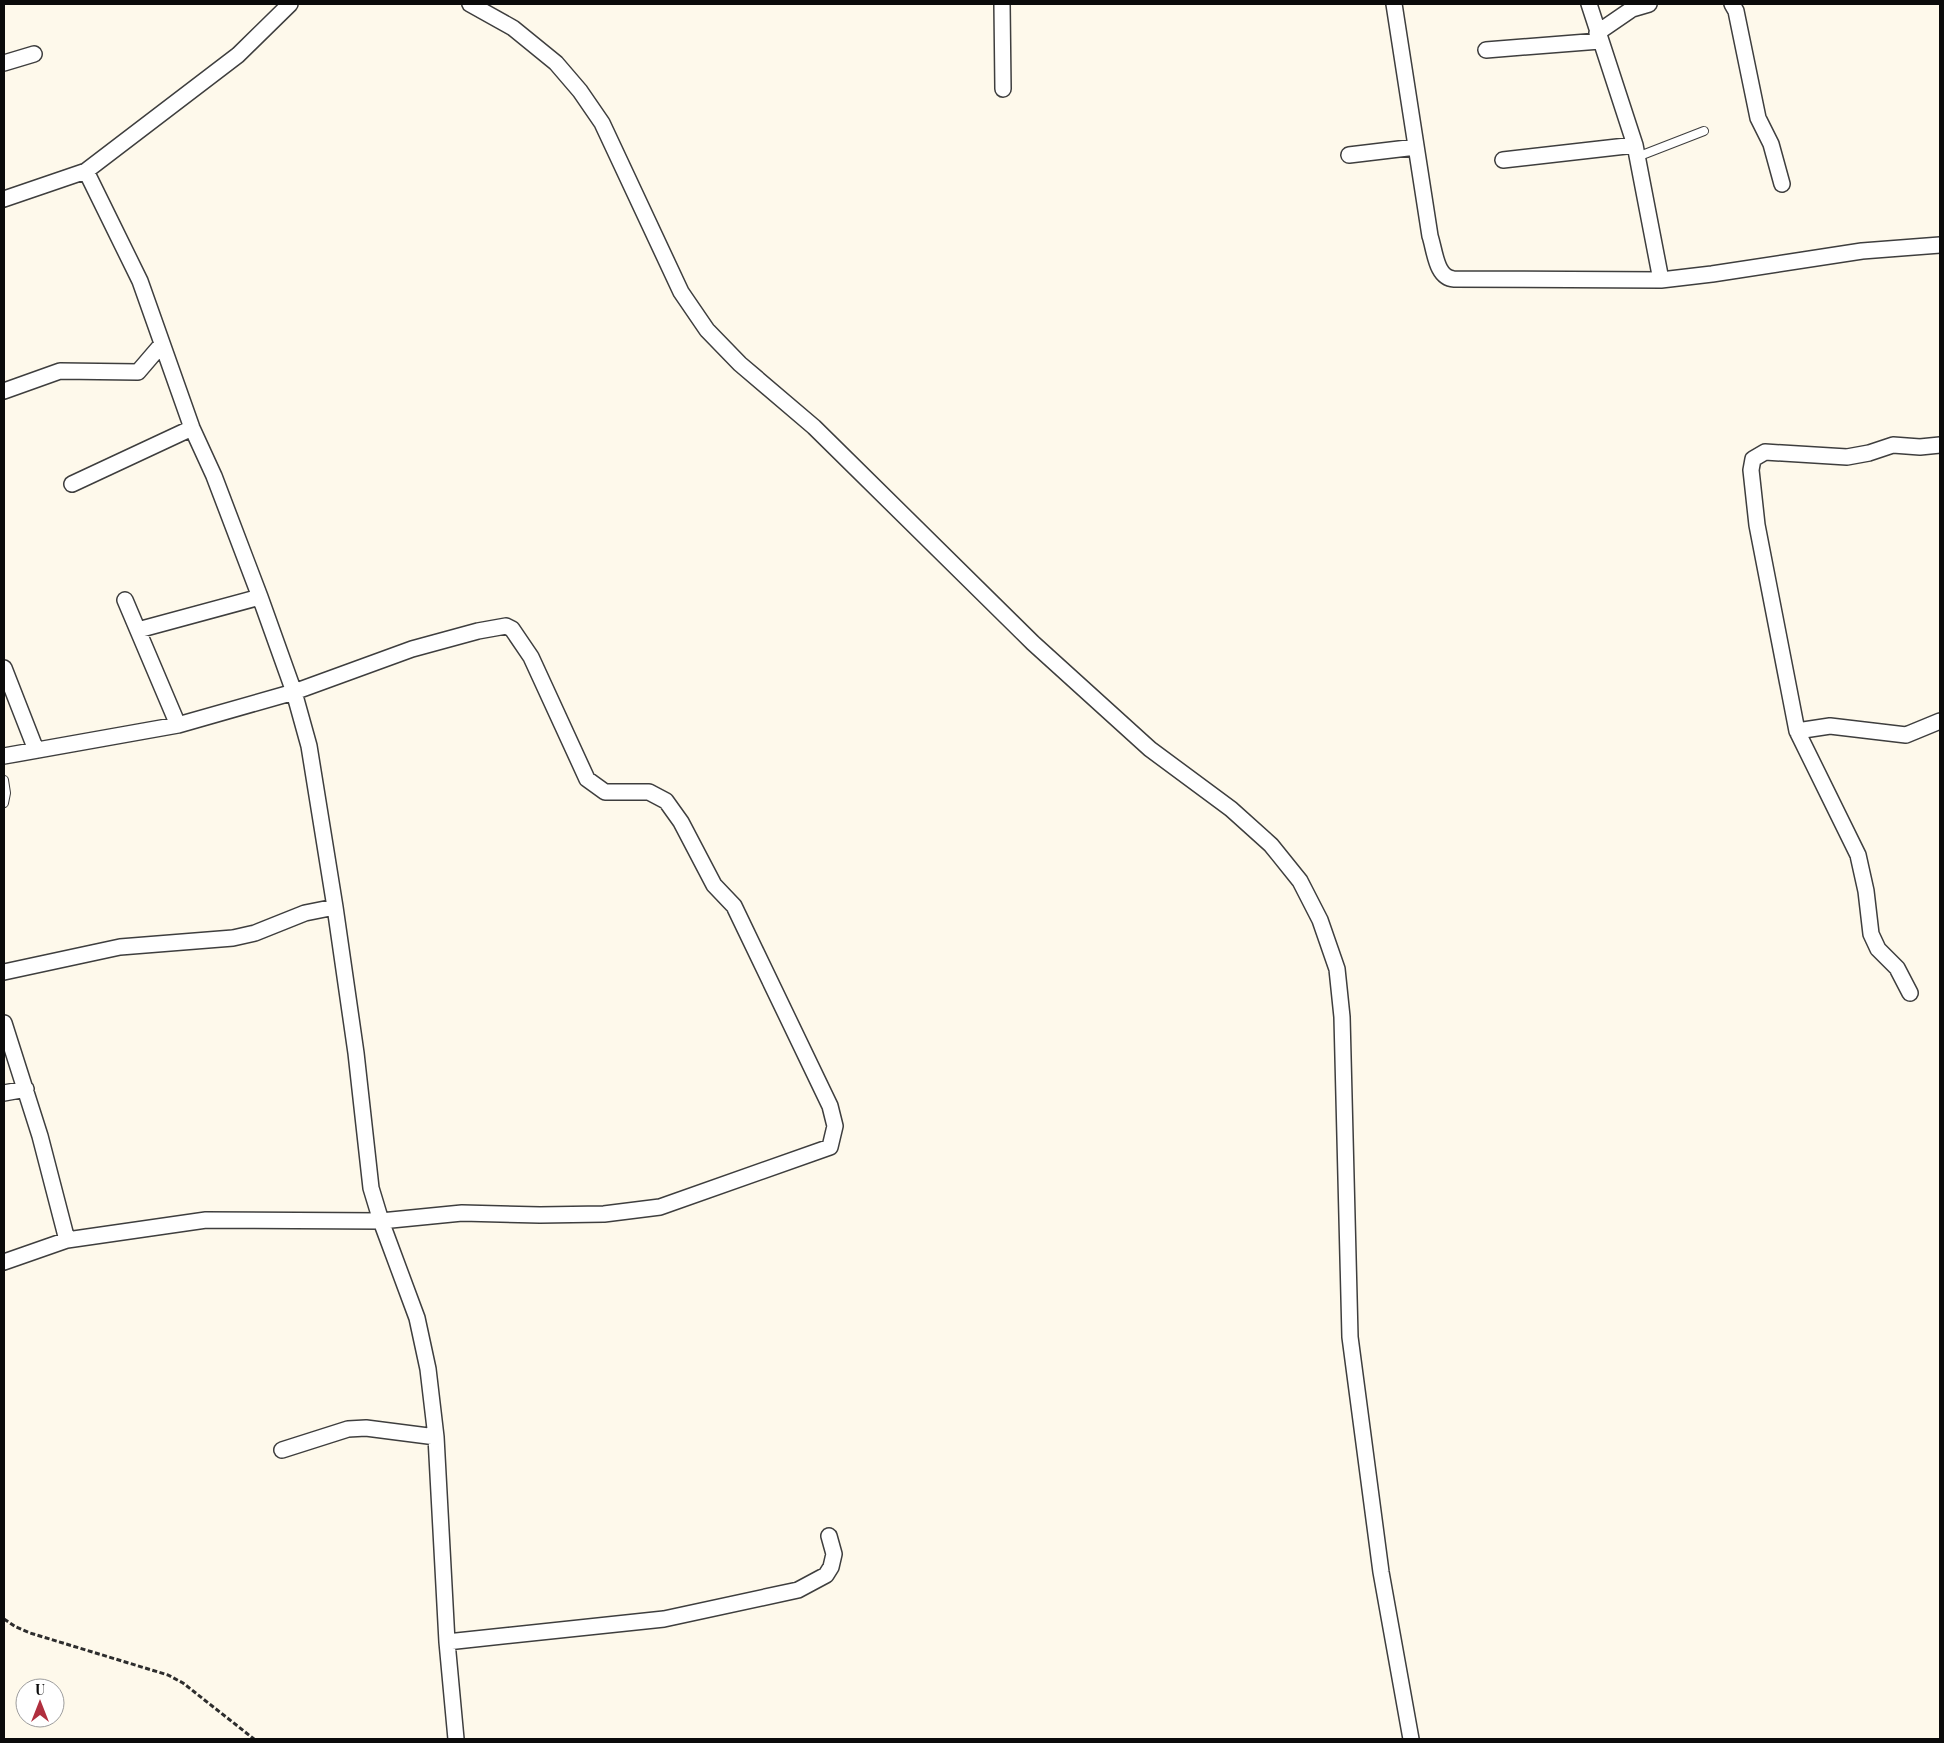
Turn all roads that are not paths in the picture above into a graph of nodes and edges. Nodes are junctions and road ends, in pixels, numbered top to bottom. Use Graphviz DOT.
graph roads {
  1 [pos="290,4"];
  2 [pos="470,4"];
  3 [pos="1002,4"];
  4 [pos="1394,4"];
  5 [pos="1589,4"];
  6 [pos="1649,4"];
  7 [pos="1732,4"];
  8 [pos="1599,37"];
  9 [pos="1486,50"];
  10 [pos="34,54"];
  11 [pos="4,63"];
  12 [pos="1003,89"];
  13 [pos="1704,131"];
  14 [pos="1416,147"];
  15 [pos="1636,151"];
  16 [pos="1349,155"];
  17 [pos="1503,160"];
  18 [pos="86,171"];
  19 [pos="1782,184"];
  20 [pos="4,199"];
  21 [pos="1940,245"];
  22 [pos="1662,280"];
  23 [pos="162,344"];
  24 [pos="4,391"];
  25 [pos="192,428"];
  26 [pos="1940,445"];
  27 [pos="72,484"];
  28 [pos="260,597"];
  29 [pos="125,600"];
  30 [pos="138,630"];
  31 [pos="4,668"];
  32 [pos="294,692"];
  33 [pos="1940,721"];
  34 [pos="178,725"];
  35 [pos="1797,731"];
  36 [pos="36,750"];
  37 [pos="4,756"];
  38 [pos="4,780"];
  39 [pos="4,803"];
  40 [pos="335,907"];
  41 [pos="4,972"];
  42 [pos="1910,993"];
  43 [pos="4,1024"];
  44 [pos="26,1089"];
  45 [pos="4,1093"];
  46 [pos="380,1221"];
  47 [pos="67,1240"];
  48 [pos="4,1262"];
  49 [pos="436,1437"];
  50 [pos="282,1450"];
  51 [pos="828,1536"];
  52 [pos="447,1642"];
  53 [pos="456,1739"];
  54 [pos="1411,1739"];
  1 -- 18 [label="street"];
  2 -- 54 [label="street"];
  3 -- 12 [label="street"];
  4 -- 14 [label="street"];
  5 -- 8 [label="street"];
  6 -- 8 [label="street"];
  7 -- 19 [label="street"];
  8 -- 9 [label="street"];
  8 -- 15 [label="street"];
  10 -- 11 [label="street"];
  13 -- 15 [label="lane"];
  14 -- 16 [label="street"];
  14 -- 22 [label="street"];
  15 -- 17 [label="street"];
  15 -- 22 [label="street"];
  18 -- 20 [label="street"];
  18 -- 23 [label="street"];
  21 -- 22 [label="street"];
  23 -- 24 [label="street"];
  23 -- 25 [label="street"];
  25 -- 27 [label="street"];
  25 -- 28 [label="street"];
  26 -- 35 [label="street"];
  28 -- 30 [label="street"];
  28 -- 32 [label="street"];
  29 -- 30 [label="street"];
  30 -- 34 [label="street"];
  31 -- 36 [label="street"];
  32 -- 34 [label="street"];
  32 -- 40 [label="street"];
  32 -- 46 [label="street"];
  33 -- 35 [label="street"];
  34 -- 36 [label="street"];
  35 -- 42 [label="street"];
  36 -- 37 [label="street"];
  38 -- 39 [label="lane"];
  40 -- 41 [label="street"];
  40 -- 46 [label="street"];
  43 -- 44 [label="street"];
  44 -- 45 [label="street"];
  44 -- 47 [label="street"];
  46 -- 47 [label="street"];
  46 -- 49 [label="street"];
  47 -- 48 [label="street"];
  49 -- 50 [label="street"];
  49 -- 52 [label="street"];
  51 -- 52 [label="street"];
  52 -- 53 [label="street"];
}
